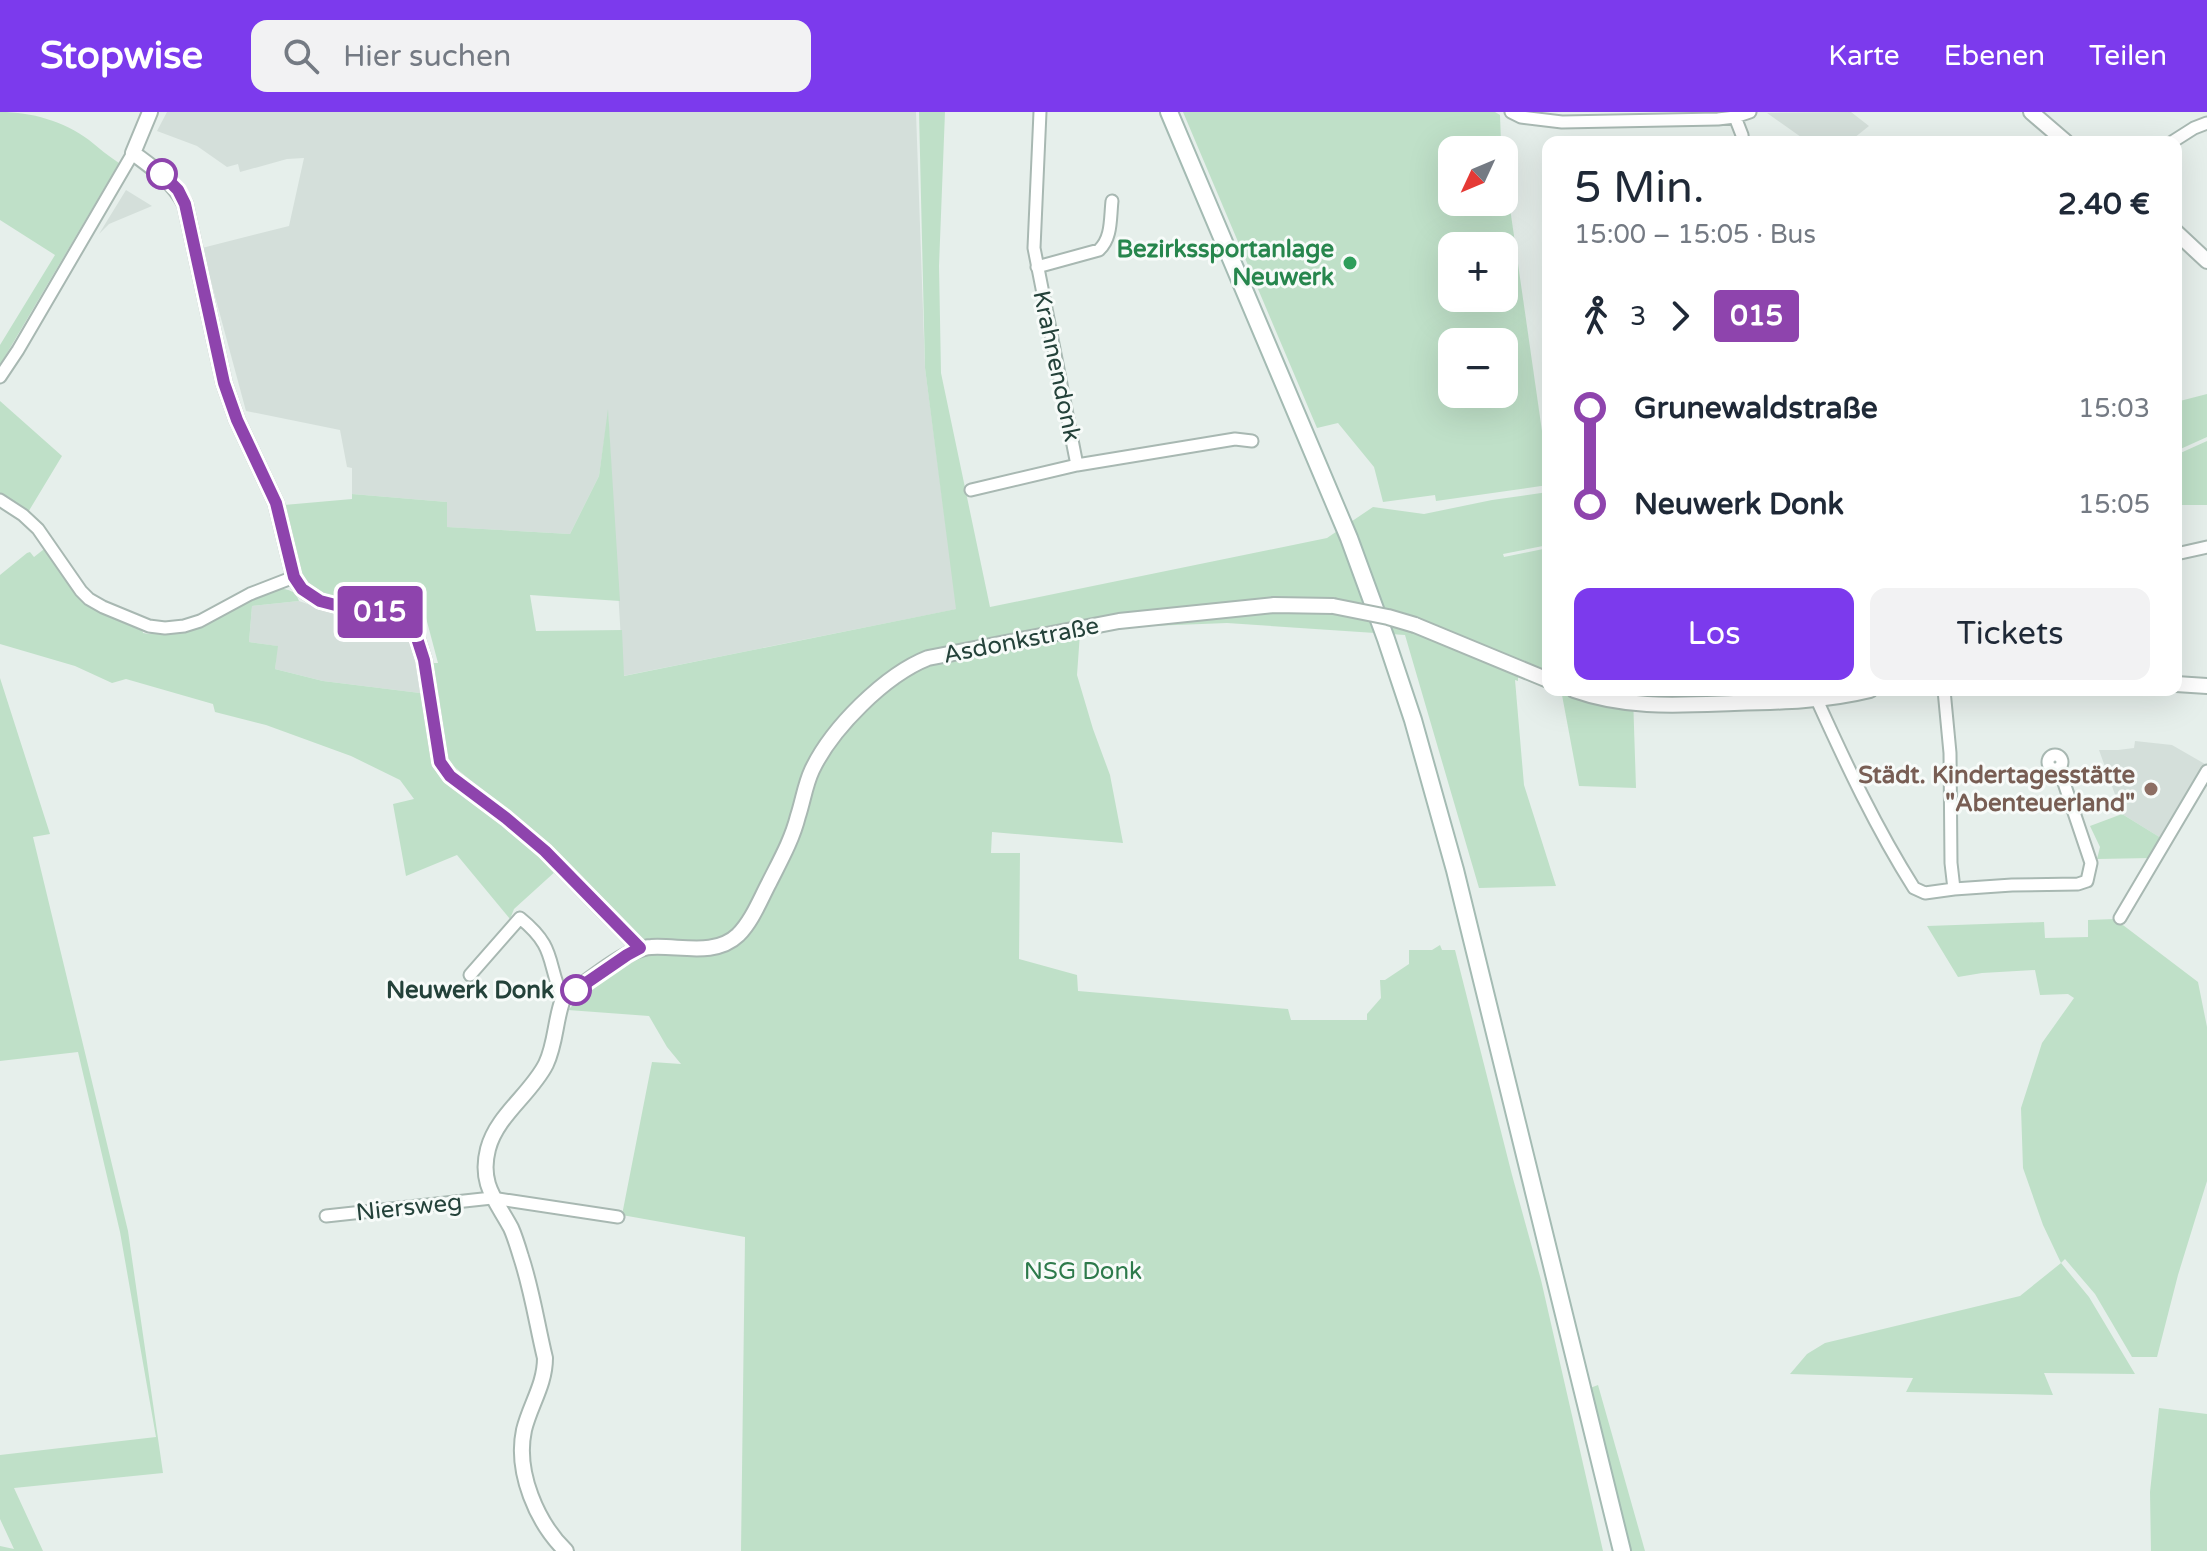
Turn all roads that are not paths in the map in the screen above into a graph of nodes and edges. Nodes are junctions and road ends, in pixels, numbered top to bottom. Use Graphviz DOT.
graph roads {
  1 [pos="150,112"];
  2 [pos="1040,112"];
  3 [pos="1169,112"];
  4 [pos="1511,112"];
  5 [pos="1750,112"];
  6 [pos="2031,112"];
  7 [pos="1735,117"];
  8 [pos="2207,123"];
  9 [pos="1742,136"];
  10 [pos="2059,136"];
  11 [pos="2181,136"];
  12 [pos="133,153"];
  13 [pos="1112,201"];
  14 [pos="2182,238"];
  15 [pos="2207,261"];
  16 [pos="1037,267"];
  17 [pos="0,377"];
  18 [pos="1252,441"];
  19 [pos="1077,465"];
  20 [pos="971,490"];
  21 [pos="0,500"];
  22 [pos="2207,547"];
  23 [pos="2182,553"];
  24 [pos="294,577"];
  25 [pos="1542,678"];
  26 [pos="2182,684"];
  27 [pos="2207,686"];
  28 [pos="1594,696"];
  29 [pos="1799,696"];
  30 [pos="1838,696"];
  31 [pos="1945,696"];
  32 [pos="1817,700"];
  33 [pos="2059,768"];
  34 [pos="2207,771"];
  35 [pos="1954,889"];
  36 [pos="2120,918"];
  37 [pos="640,948"];
  38 [pos="470,975"];
  39 [pos="563,999"];
  40 [pos="492,1198"];
  41 [pos="326,1216"];
  42 [pos="618,1217"];
  43 [pos="566,1551"];
  44 [pos="1622,1551"];
  1 -- 12 [label="street"];
  2 -- 16 [label="street, Krahnendonk"];
  3 -- 44 [label="main road"];
  4 -- 7 [label="street"];
  5 -- 7 [label="street"];
  6 -- 10 [label="street"];
  7 -- 9 [label="street"];
  8 -- 11 [label="street"];
  12 -- 17 [label="street"];
  12 -- 24 [label="street"];
  13 -- 16 [label="street, Krahnendonk"];
  14 -- 15 [label="street"];
  16 -- 19 [label="street, Krahnendonk"];
  18 -- 19 [label="street, Krahnendonk"];
  19 -- 20 [label="street, Krahnendonk"];
  21 -- 24 [label="street"];
  22 -- 23 [label="street"];
  24 -- 37 [label="street"];
  25 -- 37 [label="street, Asdonkstraße, bridge"];
  26 -- 27 [label="street"];
  28 -- 29 [label="street"];
  29 -- 32 [label="street"];
  30 -- 32 [label="street"];
  31 -- 35 [label="street"];
  32 -- 35 [label="street"];
  33 -- 35 [label="street"];
  34 -- 36 [label="street"];
  37 -- 39 [label="street"];
  38 -- 39 [label="street"];
  39 -- 40 [label="street"];
  40 -- 41 [label="street, Niersweg"];
  40 -- 42 [label="street, Niersweg"];
  40 -- 43 [label="street"];
}
